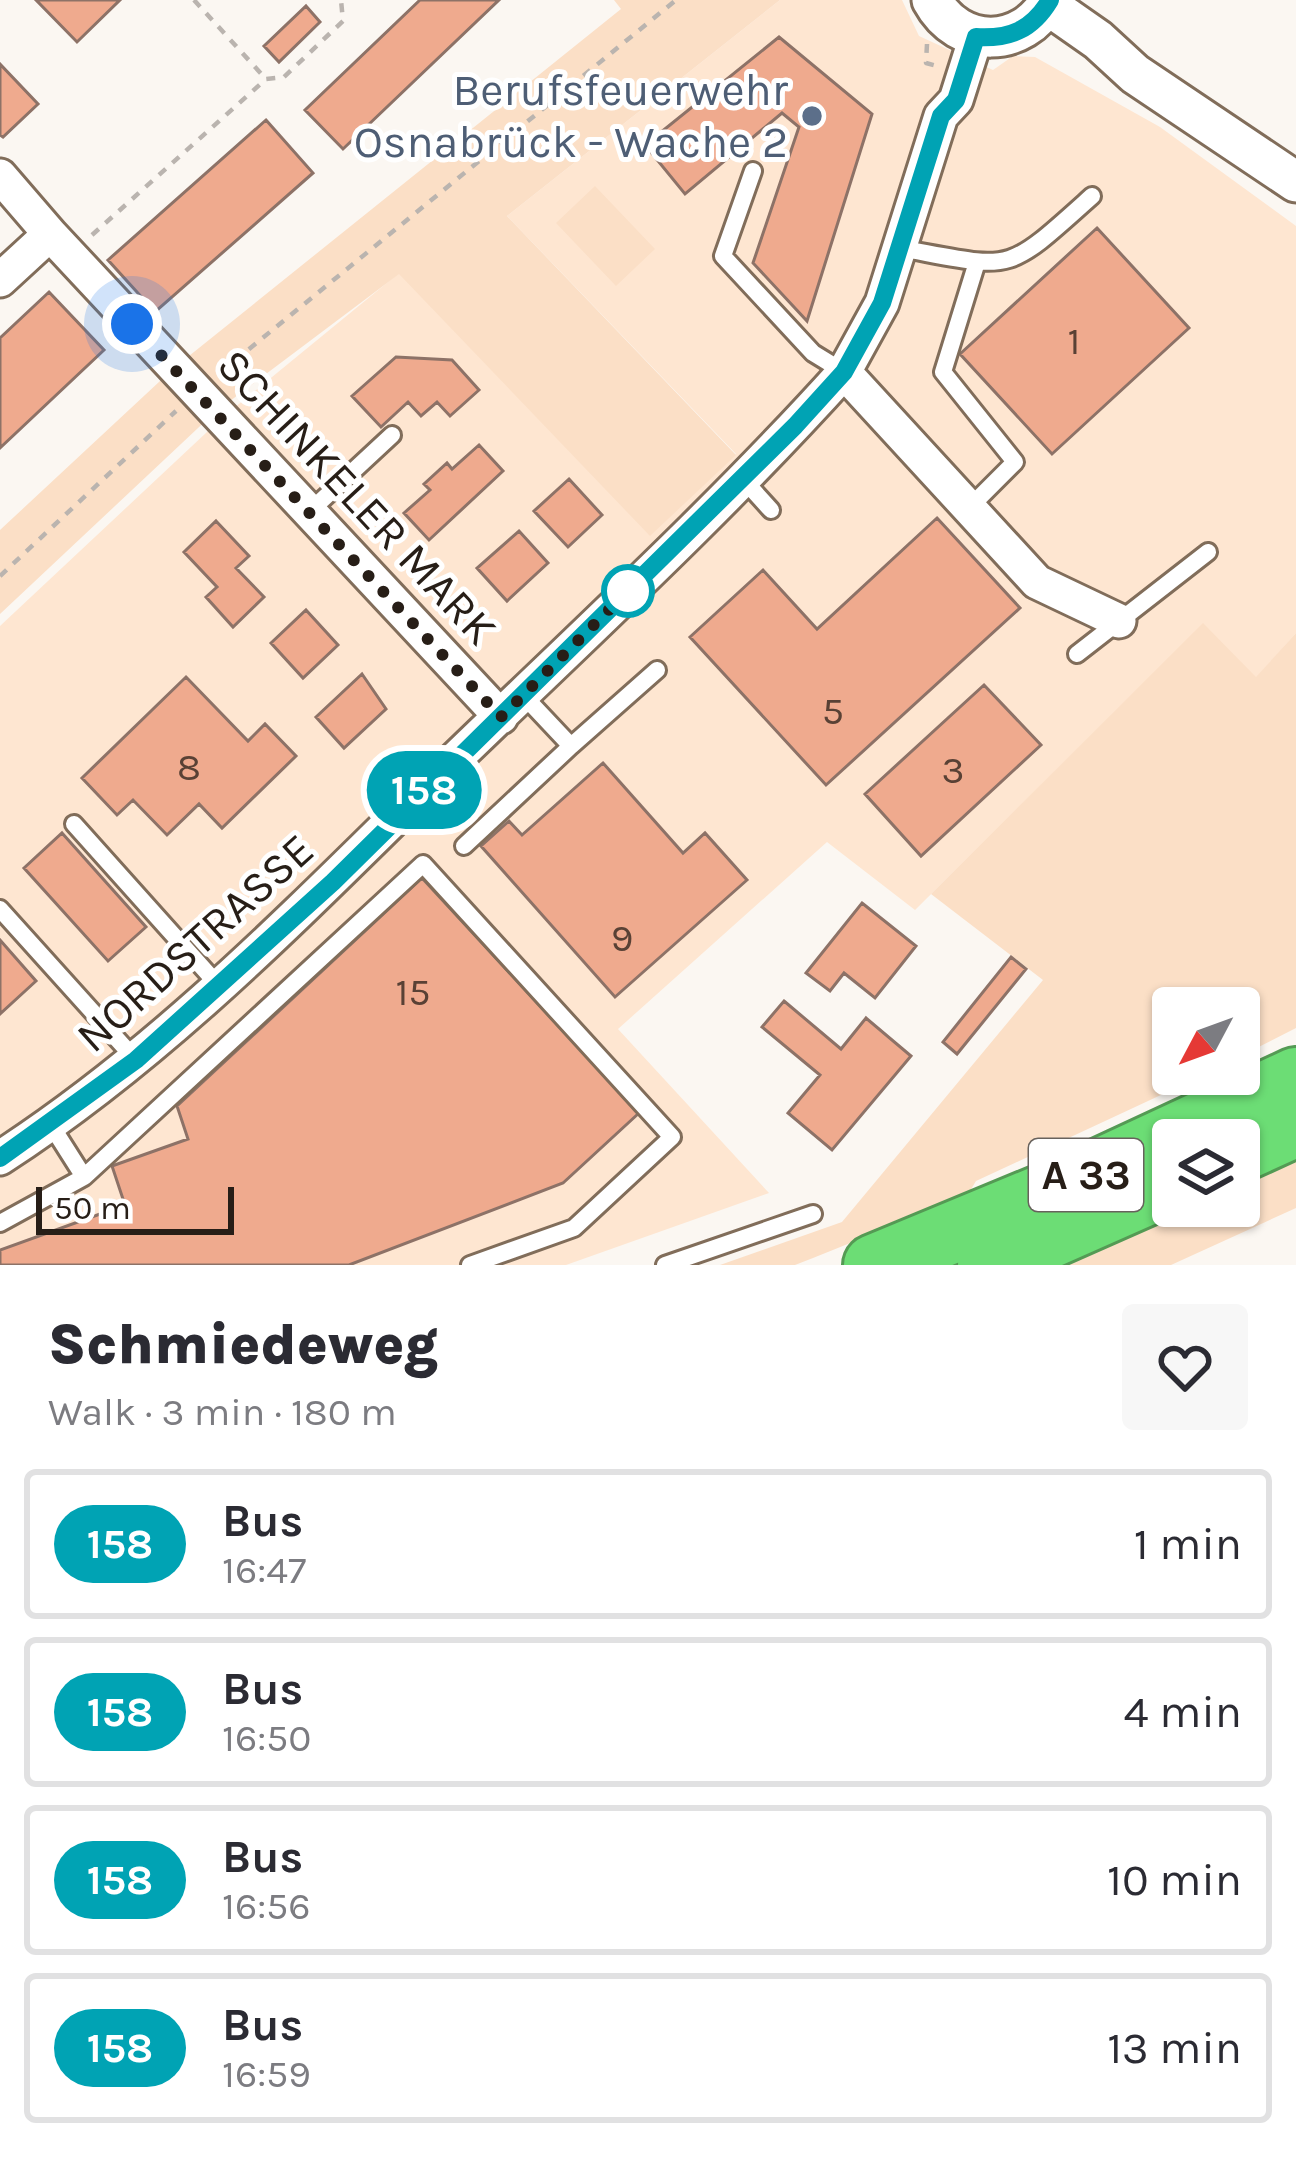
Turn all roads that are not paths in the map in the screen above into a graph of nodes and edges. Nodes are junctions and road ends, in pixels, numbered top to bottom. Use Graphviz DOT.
graph roads {
  1 [pos="1044,9"];
  2 [pos="954,22"];
  3 [pos="753,171"];
  4 [pos="0,176"];
  5 [pos="1296,182"];
  6 [pos="1092,196"];
  7 [pos="59,245"];
  8 [pos="899,248"];
  9 [pos="976,262"];
  10 [pos="0,280"];
  11 [pos="844,372"];
  12 [pos="392,434"];
  13 [pos="742,478"];
  14 [pos="970,508"];
  15 [pos="771,509"];
  16 [pos="309,512"];
  17 [pos="1208,552"];
  18 [pos="1119,621"];
  19 [pos="1077,654"];
  20 [pos="657,670"];
  21 [pos="512,706"];
  22 [pos="571,746"];
  23 [pos="74,824"];
  24 [pos="464,846"];
  25 [pos="0,909"];
  26 [pos="219,986"];
  27 [pos="136,1060"];
  28 [pos="1296,1078"];
  29 [pos="51,1125"];
  30 [pos="1296,1126"];
  31 [pos="1260,1142"];
  32 [pos="0,1158"];
  33 [pos="84,1177"];
  34 [pos="1152,1192"];
  35 [pos="813,1214"];
  36 [pos="0,1222"];
  37 [pos="470,1265"];
  38 [pos="665,1265"];
  39 [pos="874,1265"];
  40 [pos="988,1265"];
  1 -- 2 [label="street"];
  1 -- 5 [label="street"];
  2 -- 8 [label="street, NORDSTRASSE"];
  3 -- 11 [label="lane"];
  4 -- 7 [label="street, SCHINKELER MARK"];
  6 -- 9 [label="lane"];
  7 -- 10 [label="street"];
  7 -- 16 [label="street, SCHINKELER MARK"];
  8 -- 9 [label="lane"];
  8 -- 11 [label="street, NORDSTRASSE"];
  9 -- 14 [label="lane"];
  11 -- 13 [label="street, NORDSTRASSE"];
  11 -- 14 [label="street"];
  12 -- 16 [label="lane"];
  13 -- 15 [label="lane"];
  13 -- 21 [label="street, NORDSTRASSE"];
  14 -- 18 [label="street"];
  16 -- 21 [label="street, SCHINKELER MARK"];
  17 -- 18 [label="lane"];
  18 -- 19 [label="lane"];
  20 -- 22 [label="lane"];
  21 -- 22 [label="lane"];
  21 -- 26 [label="street, NORDSTRASSE"];
  22 -- 24 [label="lane"];
  23 -- 26 [label="lane"];
  25 -- 27 [label="lane"];
  26 -- 27 [label="street, NORDSTRASSE"];
  27 -- 29 [label="street, NORDSTRASSE"];
  28 -- 39 [label="highway, A 33"];
  29 -- 32 [label="street, NORDSTRASSE"];
  29 -- 33 [label="lane"];
  30 -- 31 [label="highway"];
  33 -- 36 [label="lane"];
  33 -- 37 [label="lane"];
  34 -- 40 [label="highway, A 33"];
  35 -- 38 [label="lane"];
}
